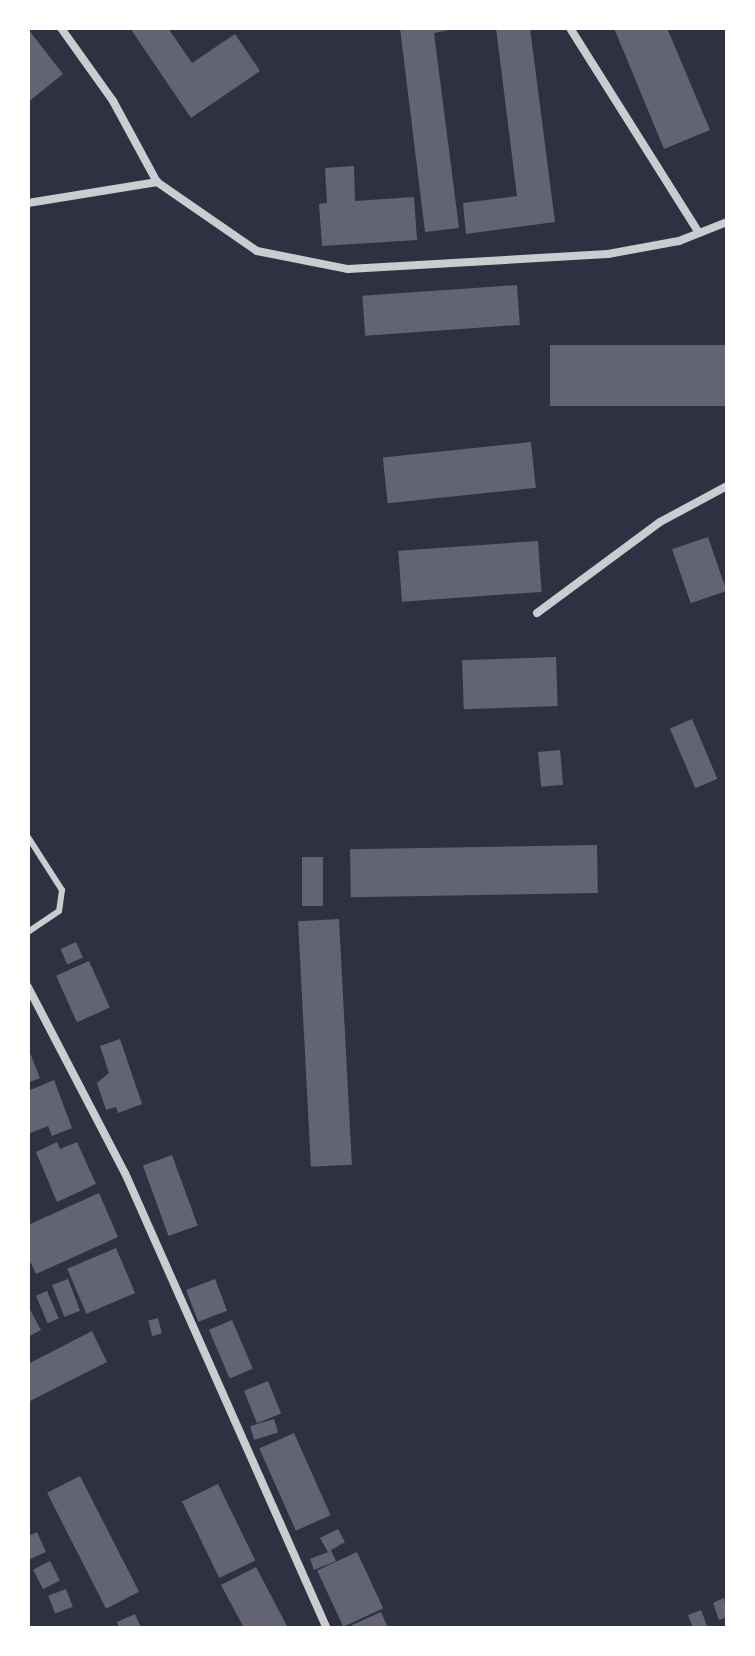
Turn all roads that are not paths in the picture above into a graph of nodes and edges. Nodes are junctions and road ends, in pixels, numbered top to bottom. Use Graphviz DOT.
graph roads {
  1 [pos="61,28"];
  2 [pos="570,28"];
  3 [pos="157,182"];
  4 [pos="28,203"];
  5 [pos="727,222"];
  6 [pos="699,233"];
  7 [pos="727,486"];
  8 [pos="537,613"];
  9 [pos="28,837"];
  10 [pos="28,932"];
  11 [pos="28,987"];
  12 [pos="327,1628"];
  1 -- 3 [label="street"];
  2 -- 6 [label="street"];
  3 -- 4 [label="street"];
  3 -- 6 [label="street"];
  5 -- 6 [label="street"];
  7 -- 8 [label="street"];
  9 -- 10 [label="lane"];
  11 -- 12 [label="street"];
}
